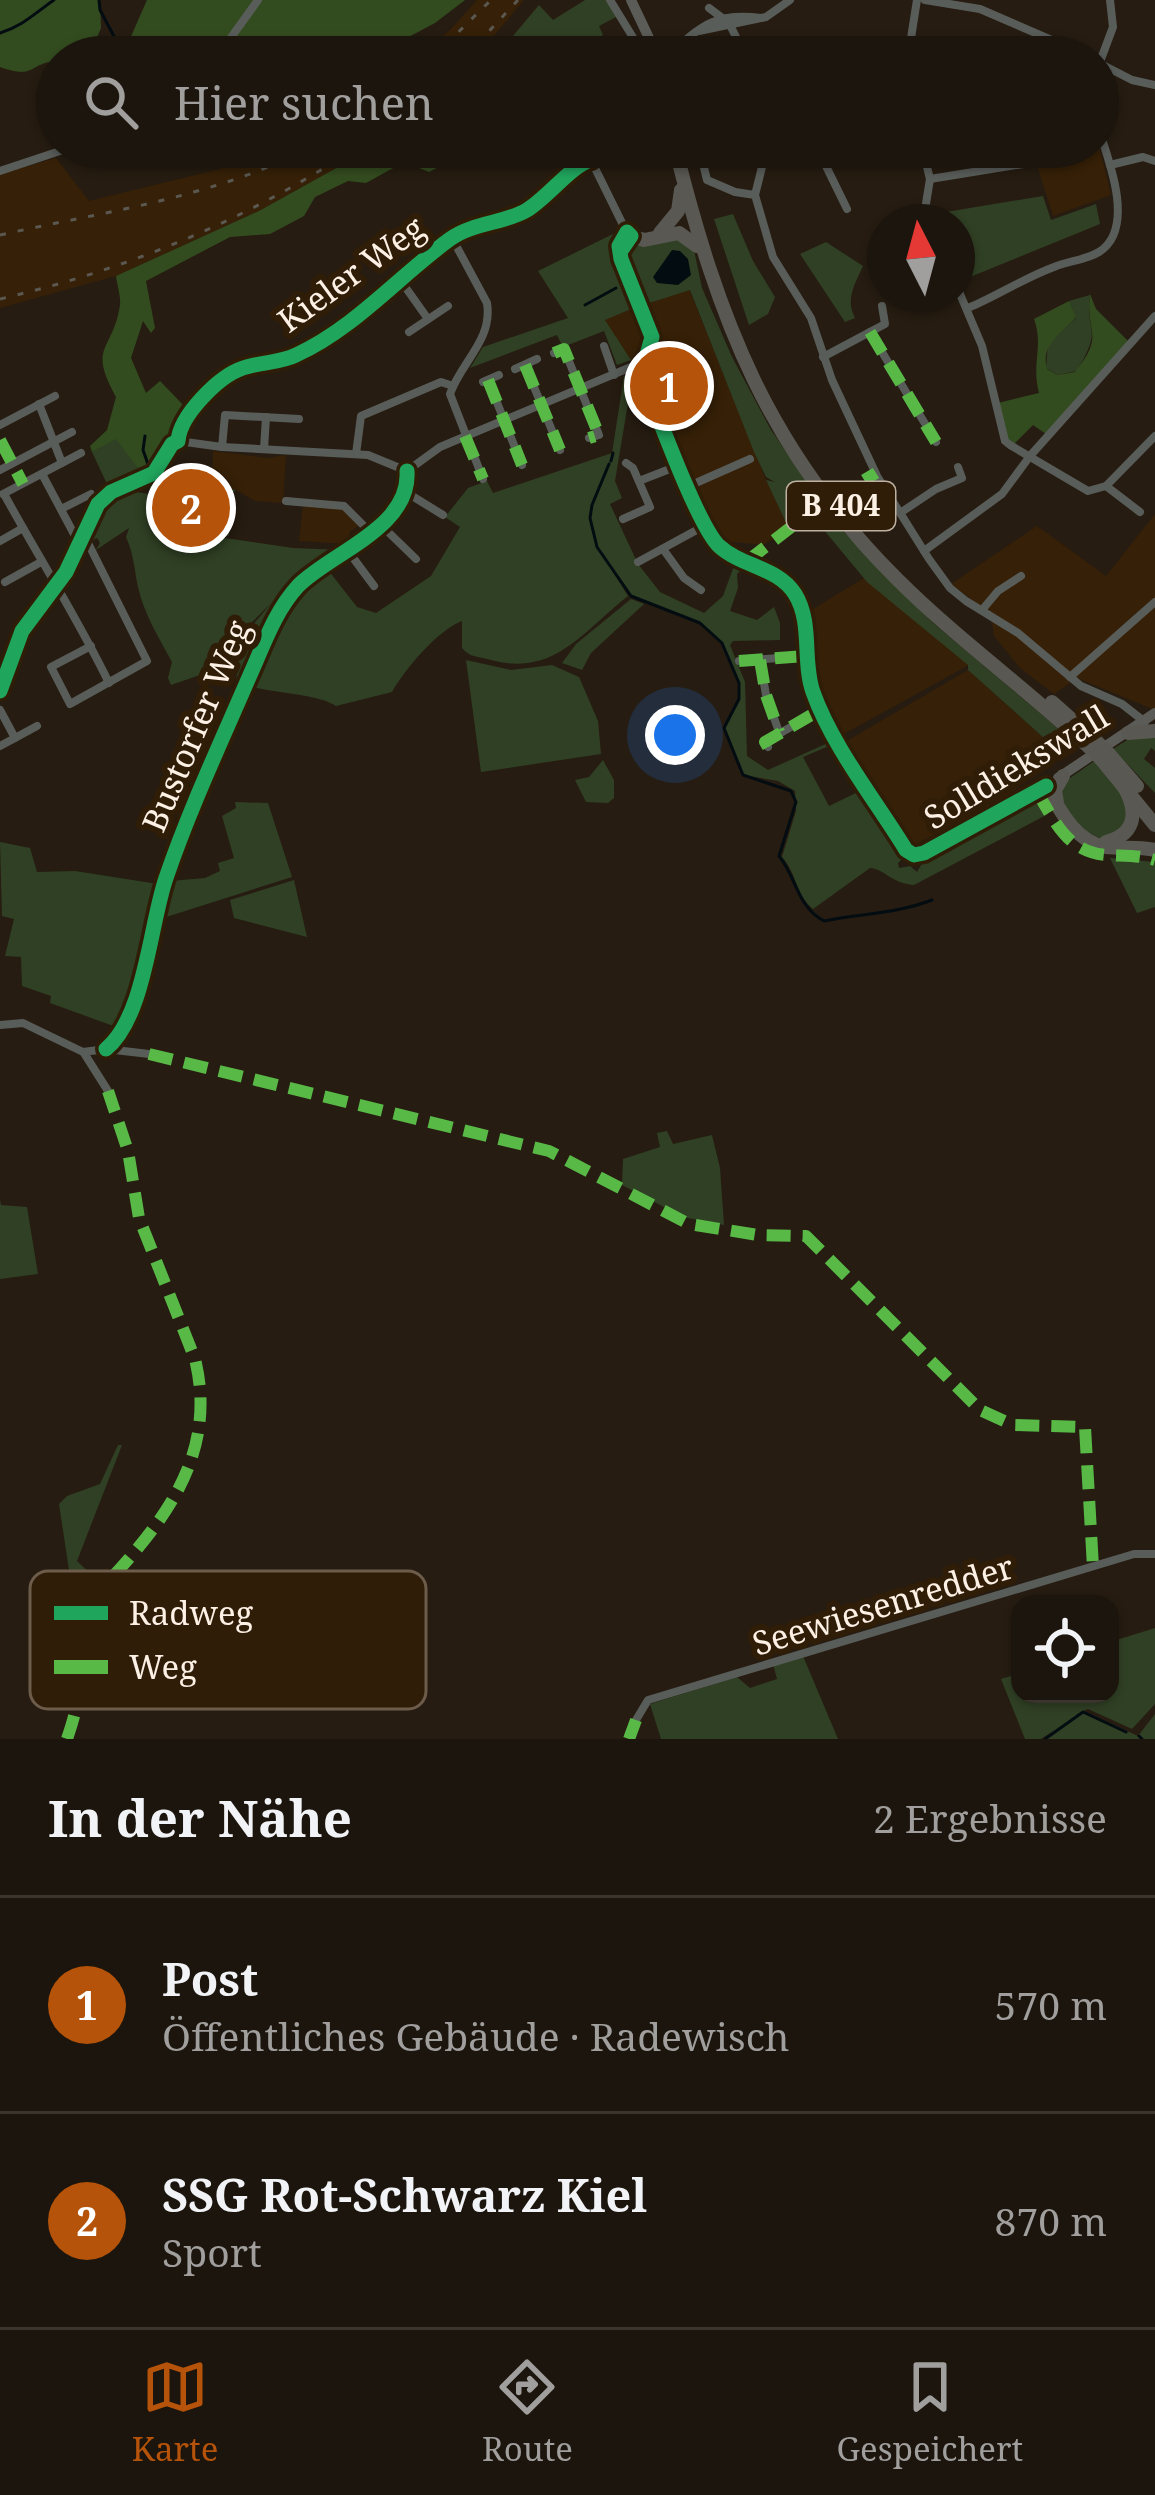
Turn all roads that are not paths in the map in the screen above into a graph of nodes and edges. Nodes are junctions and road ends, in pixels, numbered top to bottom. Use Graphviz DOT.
graph roads {
  1 [pos="258,0"];
  2 [pos="610,0"];
  3 [pos="632,0"];
  4 [pos="790,0"];
  5 [pos="921,0"];
  6 [pos="1110,0"];
  7 [pos="705,4"];
  8 [pos="982,5"];
  9 [pos="722,20"];
  10 [pos="232,36"];
  11 [pos="640,36"];
  12 [pos="648,36"];
  13 [pos="689,36"];
  14 [pos="734,36"];
  15 [pos="913,36"];
  16 [pos="1044,36"];
  17 [pos="1112,36"];
  18 [pos="1119,74"];
  19 [pos="1155,85"];
  20 [pos="36,159"];
  21 [pos="1155,161"];
  22 [pos="1119,163"];
  23 [pos="575,168"];
  24 [pos="594,168"];
  25 [pos="681,168"];
  26 [pos="685,168"];
  27 [pos="704,168"];
  28 [pos="762,168"];
  29 [pos="827,168"];
  30 [pos="927,168"];
  31 [pos="998,168"];
  32 [pos="1111,168"];
  33 [pos="0,171"];
  34 [pos="681,173"];
  35 [pos="930,179"];
  36 [pos="755,195"];
  37 [pos="926,204"];
  38 [pos="847,209"];
  39 [pos="629,234"];
  40 [pos="658,236"];
  41 [pos="452,238"];
  42 [pos="703,255"];
  43 [pos="401,281"];
  44 [pos="975,305"];
  45 [pos="448,306"];
  46 [pos="883,312"];
  47 [pos="969,312"];
  48 [pos="1155,316"];
  49 [pos="428,319"];
  50 [pos="409,332"];
  51 [pos="870,332"];
  52 [pos="604,346"];
  53 [pos="559,351"];
  54 [pos="823,357"];
  55 [pos="538,359"];
  56 [pos="643,369"];
  57 [pos="499,375"];
  58 [pos="614,375"];
  59 [pos="453,386"];
  60 [pos="579,389"];
  61 [pos="55,396"];
  62 [pos="38,404"];
  63 [pos="542,404"];
  64 [pos="266,417"];
  65 [pos="298,419"];
  66 [pos="503,420"];
  67 [pos="0,424"];
  68 [pos="72,432"];
  69 [pos="465,436"];
  70 [pos="1155,436"];
  71 [pos="589,439"];
  72 [pos="178,441"];
  73 [pos="936,442"];
  74 [pos="52,443"];
  75 [pos="222,447"];
  76 [pos="263,449"];
  77 [pos="560,450"];
  78 [pos="81,453"];
  79 [pos="356,454"];
  80 [pos="1030,457"];
  81 [pos="750,459"];
  82 [pos="626,463"];
  83 [pos="62,464"];
  84 [pos="522,465"];
  85 [pos="680,465"];
  86 [pos="958,467"];
  87 [pos="0,470"];
  88 [pos="407,471"];
  89 [pos="42,474"];
  90 [pos="483,479"];
  91 [pos="639,481"];
  92 [pos="1106,486"];
  93 [pos="688,487"];
  94 [pos="404,491"];
  95 [pos="92,494"];
  96 [pos="2,495"];
  97 [pos="286,501"];
  98 [pos="61,509"];
  99 [pos="1140,512"];
  100 [pos="900,513"];
  101 [pos="443,515"];
  102 [pos="623,519"];
  103 [pos="382,526"];
  104 [pos="704,526"];
  105 [pos="23,528"];
  106 [pos="372,534"];
  107 [pos="82,540"];
  108 [pos="0,541"];
  109 [pos="663,549"];
  110 [pos="924,550"];
  111 [pos="348,551"];
  112 [pos="416,559"];
  113 [pos="41,562"];
  114 [pos="638,562"];
  115 [pos="1022,576"];
  116 [pos="4,582"];
  117 [pos="57,586"];
  118 [pos="374,586"];
  119 [pos="701,590"];
  120 [pos="1155,602"];
  121 [pos="982,610"];
  122 [pos="91,646"];
  123 [pos="805,656"];
  124 [pos="760,660"];
  125 [pos="739,661"];
  126 [pos="1070,677"];
  127 [pos="109,683"];
  128 [pos="0,691"];
  129 [pos="0,710"];
  130 [pos="820,710"];
  131 [pos="1152,724"];
  132 [pos="37,726"];
  133 [pos="779,732"];
  134 [pos="1128,734"];
  135 [pos="15,738"];
  136 [pos="1093,745"];
  137 [pos="0,746"];
  138 [pos="768,747"];
  139 [pos="1105,757"];
  140 [pos="1063,776"];
  141 [pos="1121,782"];
  142 [pos="1046,786"];
  143 [pos="1138,788"];
  144 [pos="1154,796"];
  145 [pos="1057,803"];
  146 [pos="1155,809"];
  147 [pos="1155,824"];
  148 [pos="1089,841"];
  149 [pos="1155,850"];
  150 [pos="0,1024"];
  151 [pos="106,1048"];
  152 [pos="83,1052"];
  153 [pos="149,1054"];
  154 [pos="108,1091"];
  155 [pos="1155,1554"];
  156 [pos="636,1720"];
  1 -- 10 [label="street"];
  2 -- 11 [label="street"];
  3 -- 12 [label="main road"];
  4 -- 9 [label="street"];
  5 -- 8 [label="street"];
  5 -- 15 [label="street"];
  6 -- 17 [label="street"];
  7 -- 9 [label="street"];
  8 -- 16 [label="street"];
  9 -- 13 [label="street"];
  9 -- 14 [label="street"];
  18 -- 19 [label="street"];
  20 -- 33 [label="street"];
  21 -- 22 [label="street"];
  23 -- 41 [label="street, Kieler Weg"];
  24 -- 39 [label="street"];
  25 -- 34 [label="highway, B 404"];
  26 -- 136 [label="highway, B 404"];
  27 -- 36 [label="street"];
  28 -- 36 [label="street"];
  29 -- 38 [label="street"];
  30 -- 35 [label="street"];
  31 -- 35 [label="street"];
  32 -- 44 [label="street"];
  34 -- 40 [label="highway"];
  34 -- 42 [label="highway, B 404"];
  35 -- 37 [label="street"];
  36 -- 54 [label="street"];
  39 -- 40 [label="highway"];
  39 -- 56 [label="street"];
  40 -- 42 [label="highway"];
  41 -- 43 [label="street, Kieler Weg"];
  41 -- 59 [label="street"];
  42 -- 136 [label="highway, B 404"];
  43 -- 49 [label="street"];
  43 -- 72 [label="street, Kieler Weg"];
  45 -- 49 [label="street"];
  46 -- 51 [label="street"];
  47 -- 80 [label="street"];
  48 -- 80 [label="street"];
  49 -- 50 [label="street"];
  51 -- 54 [label="street"];
  51 -- 73 [label="street"];
  52 -- 58 [label="street"];
  53 -- 60 [label="street"];
  54 -- 100 [label="street"];
  55 -- 63 [label="street"];
  56 -- 58 [label="street"];
  56 -- 85 [label="street"];
  57 -- 66 [label="street"];
  58 -- 60 [label="street"];
  59 -- 69 [label="street"];
  59 -- 79 [label="street"];
  60 -- 63 [label="street"];
  60 -- 71 [label="street"];
  61 -- 62 [label="street"];
  62 -- 67 [label="street"];
  62 -- 74 [label="street"];
  63 -- 66 [label="street"];
  63 -- 77 [label="street"];
  64 -- 65 [label="street"];
  64 -- 75 [label="street"];
  64 -- 76 [label="street"];
  66 -- 69 [label="street"];
  66 -- 84 [label="street"];
  68 -- 74 [label="street"];
  69 -- 88 [label="street"];
  69 -- 90 [label="street"];
  70 -- 92 [label="street"];
  72 -- 75 [label="street"];
  72 -- 107 [label="street, Kieler Weg"];
  74 -- 83 [label="street"];
  74 -- 87 [label="street"];
  75 -- 76 [label="street"];
  76 -- 79 [label="street"];
  78 -- 83 [label="street"];
  79 -- 88 [label="street"];
  80 -- 92 [label="street"];
  80 -- 110 [label="street"];
  81 -- 93 [label="street"];
  82 -- 91 [label="street"];
  83 -- 89 [label="street"];
  85 -- 91 [label="street"];
  85 -- 93 [label="street"];
  86 -- 100 [label="street"];
  88 -- 94 [label="street, Bustorfer Weg"];
  89 -- 96 [label="street"];
  89 -- 98 [label="street"];
  91 -- 102 [label="street"];
  92 -- 99 [label="street"];
  93 -- 104 [label="street"];
  94 -- 101 [label="street"];
  94 -- 103 [label="street, Bustorfer Weg"];
  95 -- 98 [label="street"];
  96 -- 105 [label="street"];
  97 -- 106 [label="street"];
  98 -- 107 [label="street"];
  100 -- 110 [label="street"];
  103 -- 106 [label="street, Bustorfer Weg"];
  103 -- 112 [label="street"];
  104 -- 109 [label="street"];
  104 -- 123 [label="street"];
  105 -- 108 [label="street"];
  105 -- 113 [label="street"];
  106 -- 111 [label="street, Bustorfer Weg"];
  107 -- 117 [label="street, Kieler Weg"];
  107 -- 127 [label="street"];
  109 -- 114 [label="street"];
  109 -- 119 [label="street"];
  110 -- 121 [label="street"];
  111 -- 118 [label="street"];
  111 -- 151 [label="street, Bustorfer Weg"];
  113 -- 116 [label="street"];
  113 -- 117 [label="street"];
  115 -- 121 [label="street"];
  117 -- 122 [label="street"];
  117 -- 128 [label="street, Kieler Weg"];
  120 -- 126 [label="street"];
  121 -- 126 [label="street"];
  122 -- 127 [label="street"];
  122 -- 127 [label="street"];
  123 -- 124 [label="street"];
  123 -- 130 [label="street"];
  124 -- 125 [label="street"];
  124 -- 133 [label="street"];
  126 -- 131 [label="street"];
  129 -- 135 [label="street"];
  130 -- 133 [label="street"];
  130 -- 142 [label="street, Solldiekswall"];
  131 -- 134 [label="highway"];
  132 -- 135 [label="street"];
  133 -- 138 [label="street"];
  134 -- 140 [label="main road, Solldiekswall"];
  135 -- 137 [label="street"];
  136 -- 139 [label="highway, B 404, bridge"];
  139 -- 141 [label="highway, B 404"];
  139 -- 143 [label="highway, B 404"];
  140 -- 142 [label="main road, Solldiekswall"];
  140 -- 145 [label="highway"];
  141 -- 147 [label="highway, B 404"];
  141 -- 148 [label="highway"];
  142 -- 145 [label="highway"];
  143 -- 144 [label="highway"];
  143 -- 146 [label="highway, B 404"];
  145 -- 148 [label="highway"];
  148 -- 149 [label="highway"];
  150 -- 152 [label="street"];
  151 -- 152 [label="street"];
  151 -- 153 [label="street"];
  152 -- 154 [label="street"];
  155 -- 156 [label="street, Seewiesenredder"];
}
